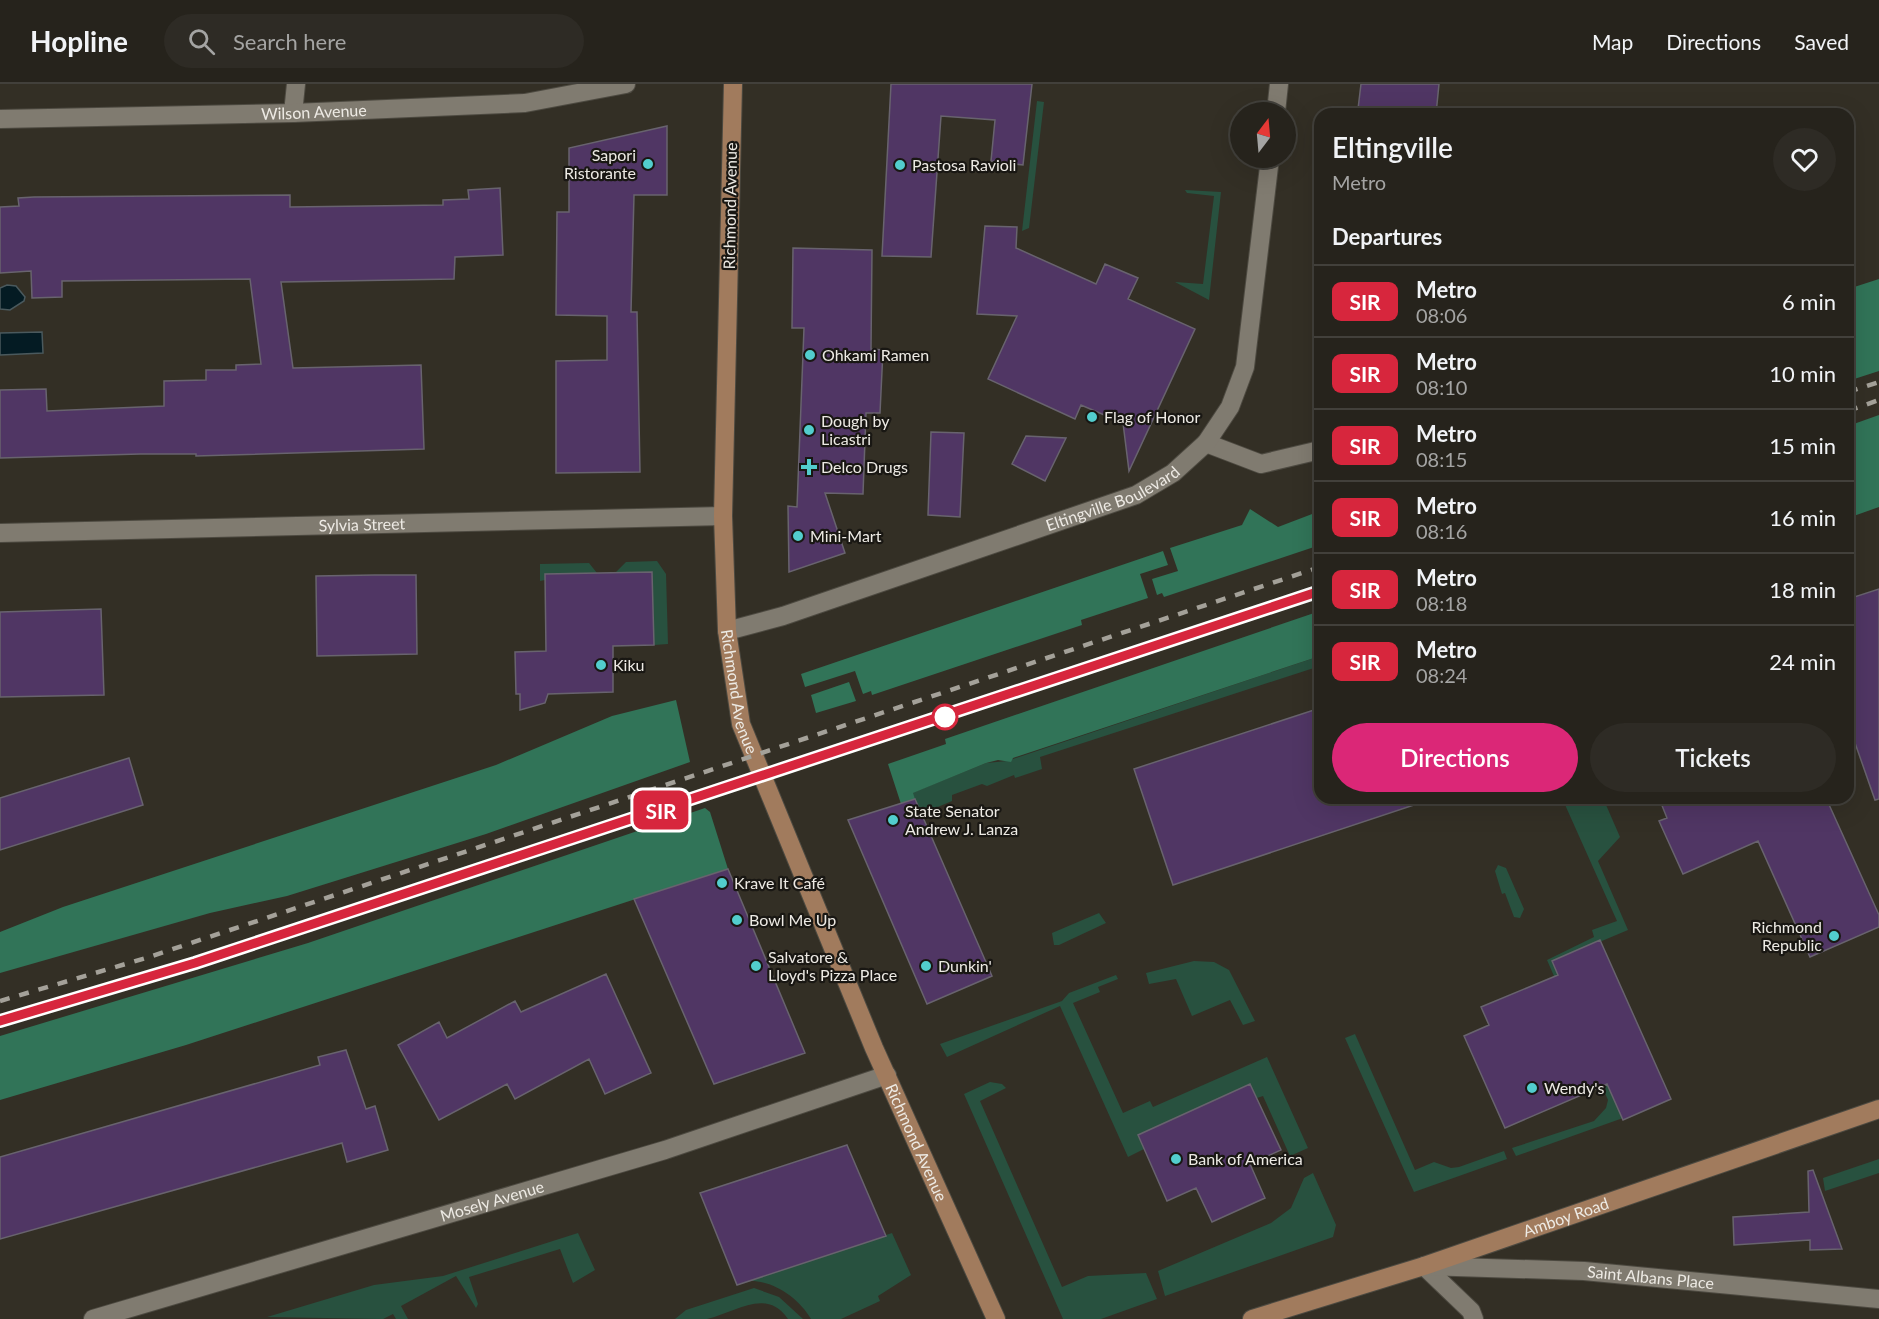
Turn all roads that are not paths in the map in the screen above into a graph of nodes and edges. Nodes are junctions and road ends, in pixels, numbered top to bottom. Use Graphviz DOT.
graph roads {
  1 [pos="296,84"];
  2 [pos="626,84"];
  3 [pos="733,84"];
  4 [pos="1279,84"];
  5 [pos="1277,102"];
  6 [pos="293,113"];
  7 [pos="0,119"];
  8 [pos="1269,168"];
  9 [pos="1206,443"];
  10 [pos="1314,451"];
  11 [pos="723,516"];
  12 [pos="0,533"];
  13 [pos="727,631"];
  14 [pos="887,1075"];
  15 [pos="1879,1109"];
  16 [pos="1424,1266"];
  17 [pos="1879,1299"];
  18 [pos="93,1319"];
  19 [pos="996,1319"];
  20 [pos="1252,1319"];
  21 [pos="1474,1319"];
  1 -- 6 [label="street"];
  2 -- 6 [label="street, Wilson Avenue"];
  3 -- 11 [label="main road, Richmond Avenue"];
  4 -- 5 [label="street"];
  6 -- 7 [label="street, Wilson Avenue"];
  8 -- 9 [label="street, Eltingville Boulevard"];
  9 -- 10 [label="street"];
  9 -- 13 [label="street, Eltingville Boulevard"];
  11 -- 12 [label="street, Sylvia Street"];
  11 -- 13 [label="main road, Richmond Avenue"];
  13 -- 14 [label="main road, Richmond Avenue"];
  14 -- 18 [label="street, Mosely Avenue"];
  14 -- 19 [label="main road, Richmond Avenue"];
  15 -- 16 [label="main road, Amboy Road"];
  16 -- 17 [label="street, Saint Albans Place"];
  16 -- 20 [label="main road, Amboy Road"];
  16 -- 21 [label="street"];
}
